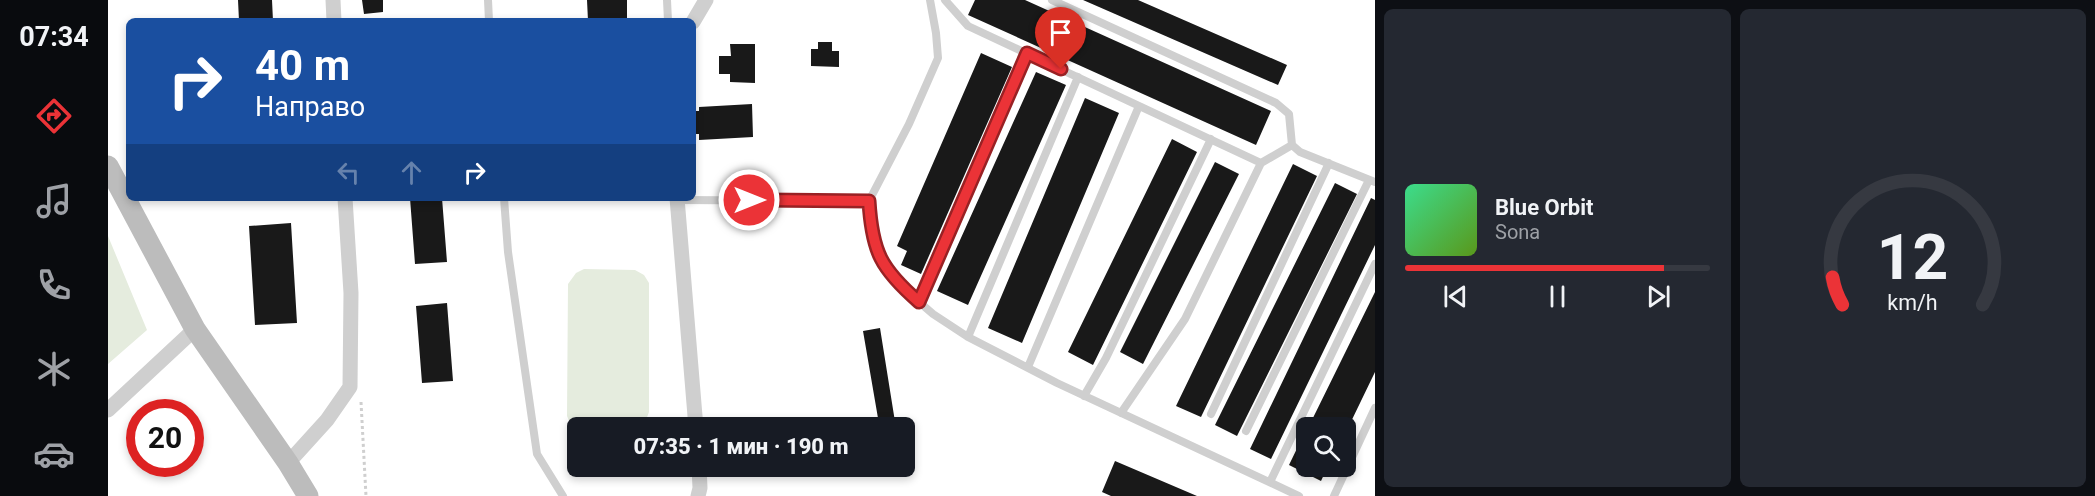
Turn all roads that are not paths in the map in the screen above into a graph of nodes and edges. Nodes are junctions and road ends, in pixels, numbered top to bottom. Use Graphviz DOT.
graph roads {
  1 [pos="333,0"];
  2 [pos="488,0"];
  3 [pos="667,0"];
  4 [pos="706,0"];
  5 [pos="930,0"];
  6 [pos="945,0"];
  7 [pos="1052,0"];
  8 [pos="334,18"];
  9 [pos="489,18"];
  10 [pos="668,18"];
  11 [pos="695,18"];
  12 [pos="1027,53"];
  13 [pos="1078,77"];
  14 [pos="1139,106"];
  15 [pos="1211,139"];
  16 [pos="1292,145"];
  17 [pos="1261,163"];
  18 [pos="1329,163"];
  19 [pos="108,166"];
  20 [pos="1372,181"];
  21 [pos="696,199"];
  22 [pos="126,200"];
  23 [pos="127,201"];
  24 [pos="345,201"];
  25 [pos="504,201"];
  26 [pos="677,201"];
  27 [pos="869,201"];
  28 [pos="1375,264"];
  29 [pos="919,302"];
  30 [pos="195,329"];
  31 [pos="968,337"];
  32 [pos="1028,367"];
  33 [pos="1084,396"];
  34 [pos="1375,408"];
  35 [pos="108,410"];
  36 [pos="1121,413"];
  37 [pos="1211,414"];
  38 [pos="695,417"];
  39 [pos="1246,431"];
  40 [pos="288,462"];
  41 [pos="700,477"];
  42 [pos="1270,482"];
  43 [pos="309,496"];
  44 [pos="563,496"];
  45 [pos="698,496"];
  46 [pos="1299,496"];
  47 [pos="1334,496"];
  1 -- 8 [label="street"];
  2 -- 9 [label="lane"];
  3 -- 10 [label="lane"];
  4 -- 11 [label="street"];
  5 -- 27 [label="lane"];
  6 -- 12 [label="lane"];
  7 -- 16 [label="lane"];
  12 -- 13 [label="lane"];
  12 -- 29 [label="lane"];
  13 -- 14 [label="lane"];
  13 -- 31 [label="lane"];
  14 -- 15 [label="lane"];
  14 -- 32 [label="lane"];
  15 -- 17 [label="lane"];
  15 -- 33 [label="lane"];
  16 -- 17 [label="lane"];
  16 -- 18 [label="lane"];
  17 -- 36 [label="lane"];
  18 -- 20 [label="lane"];
  18 -- 37 [label="lane"];
  19 -- 22 [label="street"];
  20 -- 39 [label="lane"];
  21 -- 27 [label="lane"];
  23 -- 30 [label="street"];
  24 -- 40 [label="street"];
  25 -- 44 [label="lane"];
  26 -- 38 [label="street"];
  27 -- 29 [label="lane"];
  28 -- 42 [label="lane"];
  29 -- 31 [label="lane"];
  30 -- 35 [label="street"];
  30 -- 40 [label="street"];
  31 -- 32 [label="lane"];
  32 -- 33 [label="lane"];
  33 -- 36 [label="lane"];
  34 -- 47 [label="lane"];
  36 -- 42 [label="lane"];
  40 -- 43 [label="street"];
  41 -- 45 [label="street"];
  42 -- 46 [label="lane"];
}
